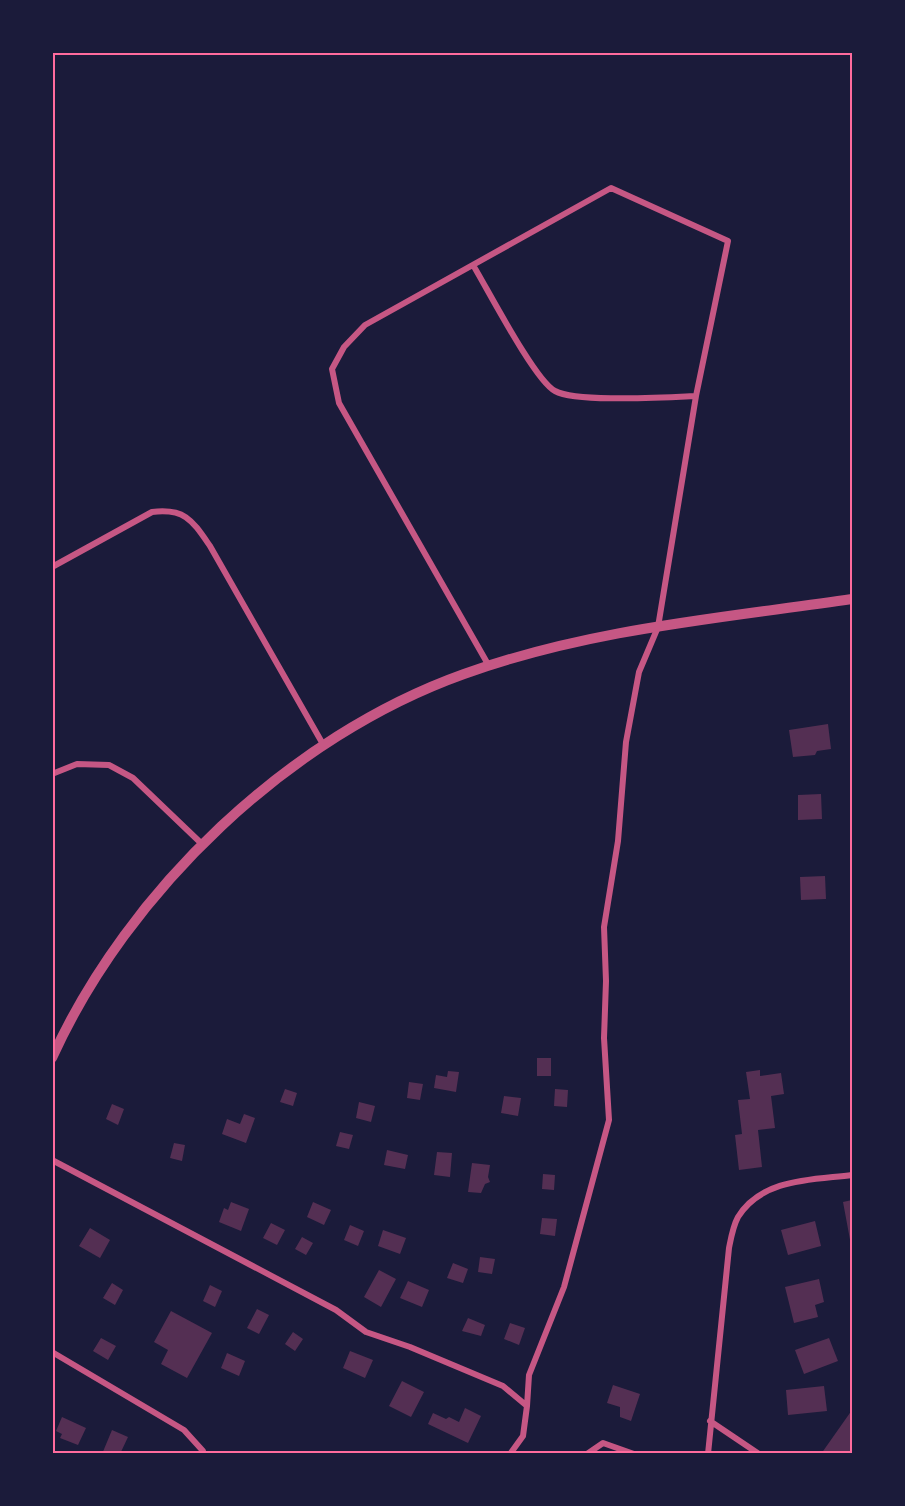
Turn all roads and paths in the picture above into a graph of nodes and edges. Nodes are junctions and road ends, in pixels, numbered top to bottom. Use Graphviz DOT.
graph roads {
  1 [pos="473,265"];
  2 [pos="696,396"];
  3 [pos="52,567"];
  4 [pos="852,599"];
  5 [pos="658,627"];
  6 [pos="489,666"];
  7 [pos="324,746"];
  8 [pos="52,774"];
  9 [pos="203,845"];
  10 [pos="52,1058"];
  11 [pos="52,1160"];
  12 [pos="852,1176"];
  13 [pos="52,1352"];
  14 [pos="527,1406"];
  15 [pos="711,1421"];
  16 [pos="203,1454"];
  17 [pos="510,1454"];
  18 [pos="587,1454"];
  19 [pos="634,1454"];
  20 [pos="708,1454"];
  21 [pos="759,1454"];
  1 -- 2 [label="street"];
  1 -- 2 [label="street"];
  1 -- 6 [label="street"];
  2 -- 5 [label="street"];
  3 -- 7 [label="street"];
  4 -- 5 [label="street"];
  5 -- 6 [label="street"];
  5 -- 14 [label="street"];
  6 -- 7 [label="street"];
  7 -- 9 [label="street"];
  8 -- 9 [label="street"];
  9 -- 10 [label="street"];
  11 -- 14 [label="street"];
  12 -- 15 [label="street"];
  13 -- 16 [label="street"];
  14 -- 17 [label="street"];
  15 -- 20 [label="street"];
  15 -- 21 [label="street"];
  18 -- 19 [label="street"];
}
